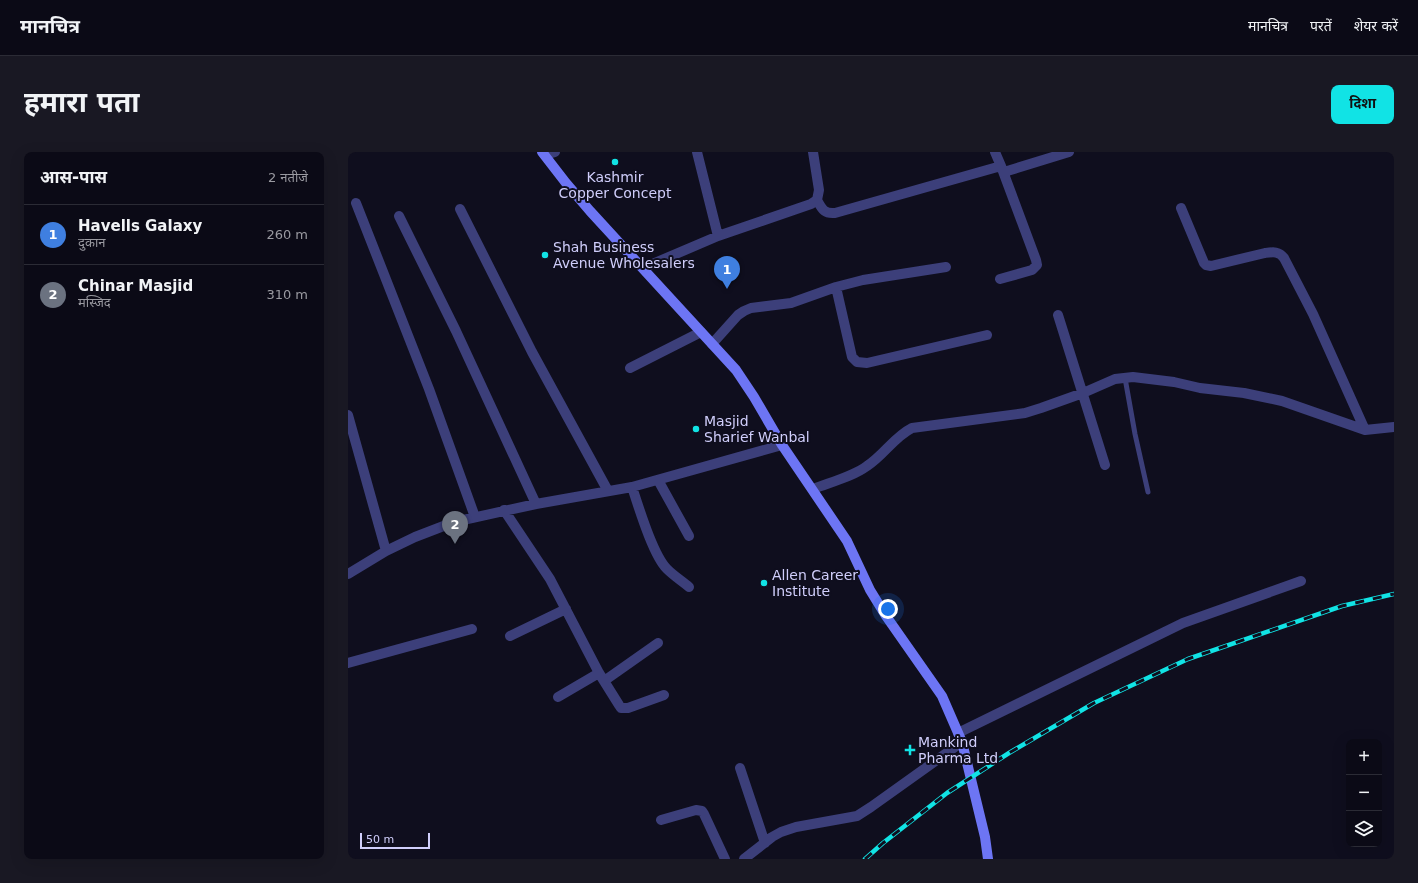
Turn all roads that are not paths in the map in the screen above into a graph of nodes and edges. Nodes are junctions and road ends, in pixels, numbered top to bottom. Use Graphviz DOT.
graph roads {
  1 [pos="697,152"];
  2 [pos="813,152"];
  3 [pos="996,152"];
  4 [pos="1069,152"];
  5 [pos="547,153"];
  6 [pos="1003,169"];
  7 [pos="817,200"];
  8 [pos="356,203"];
  9 [pos="1180,208"];
  10 [pos="460,209"];
  11 [pos="399,216"];
  12 [pos="718,236"];
  13 [pos="946,267"];
  14 [pos="643,268"];
  15 [pos="1000,279"];
  16 [pos="836,287"];
  17 [pos="1058,315"];
  18 [pos="701,332"];
  19 [pos="987,335"];
  20 [pos="712,344"];
  21 [pos="630,368"];
  22 [pos="1125,377"];
  23 [pos="1083,393"];
  24 [pos="348,416"];
  25 [pos="1394,427"];
  26 [pos="1365,430"];
  27 [pos="782,445"];
  28 [pos="1105,465"];
  29 [pos="658,480"];
  30 [pos="632,487"];
  31 [pos="813,489"];
  32 [pos="608,491"];
  33 [pos="1148,492"];
  34 [pos="536,504"];
  35 [pos="504,510"];
  36 [pos="475,517"];
  37 [pos="689,536"];
  38 [pos="386,551"];
  39 [pos="348,574"];
  40 [pos="1301,581"];
  41 [pos="689,587"];
  42 [pos="566,609"];
  43 [pos="472,629"];
  44 [pos="510,636"];
  45 [pos="658,643"];
  46 [pos="348,663"];
  47 [pos="602,677"];
  48 [pos="664,695"];
  49 [pos="558,698"];
  50 [pos="960,738"];
  51 [pos="740,768"];
  52 [pos="661,820"];
  53 [pos="765,843"];
  54 [pos="725,859"];
  55 [pos="744,859"];
  56 [pos="988,859"];
  1 -- 12 [label="street"];
  2 -- 7 [label="street"];
  3 -- 6 [label="street"];
  4 -- 6 [label="street"];
  5 -- 14 [label="main road"];
  6 -- 7 [label="street"];
  6 -- 15 [label="street"];
  7 -- 12 [label="street"];
  8 -- 36 [label="street"];
  9 -- 26 [label="street"];
  10 -- 32 [label="street"];
  11 -- 34 [label="street"];
  12 -- 14 [label="street"];
  13 -- 16 [label="street"];
  14 -- 18 [label="main road"];
  16 -- 19 [label="street"];
  16 -- 20 [label="street"];
  17 -- 23 [label="street"];
  18 -- 20 [label="main road"];
  18 -- 21 [label="street"];
  20 -- 27 [label="main road"];
  22 -- 23 [label="street"];
  22 -- 26 [label="street"];
  22 -- 33 [label="lane"];
  23 -- 28 [label="street"];
  23 -- 31 [label="street"];
  24 -- 38 [label="street"];
  25 -- 26 [label="street"];
  27 -- 29 [label="street"];
  27 -- 31 [label="main road"];
  29 -- 30 [label="street"];
  29 -- 37 [label="street"];
  30 -- 32 [label="street"];
  30 -- 41 [label="street"];
  31 -- 50 [label="main road"];
  32 -- 34 [label="street"];
  34 -- 35 [label="street"];
  35 -- 36 [label="street"];
  35 -- 42 [label="street"];
  36 -- 38 [label="street"];
  38 -- 39 [label="street"];
  40 -- 50 [label="street"];
  42 -- 44 [label="street"];
  42 -- 47 [label="street"];
  43 -- 46 [label="street"];
  45 -- 47 [label="street"];
  47 -- 48 [label="street"];
  47 -- 49 [label="street"];
  50 -- 53 [label="street"];
  50 -- 56 [label="main road"];
  51 -- 53 [label="street"];
  52 -- 54 [label="street"];
  53 -- 55 [label="street"];
}
